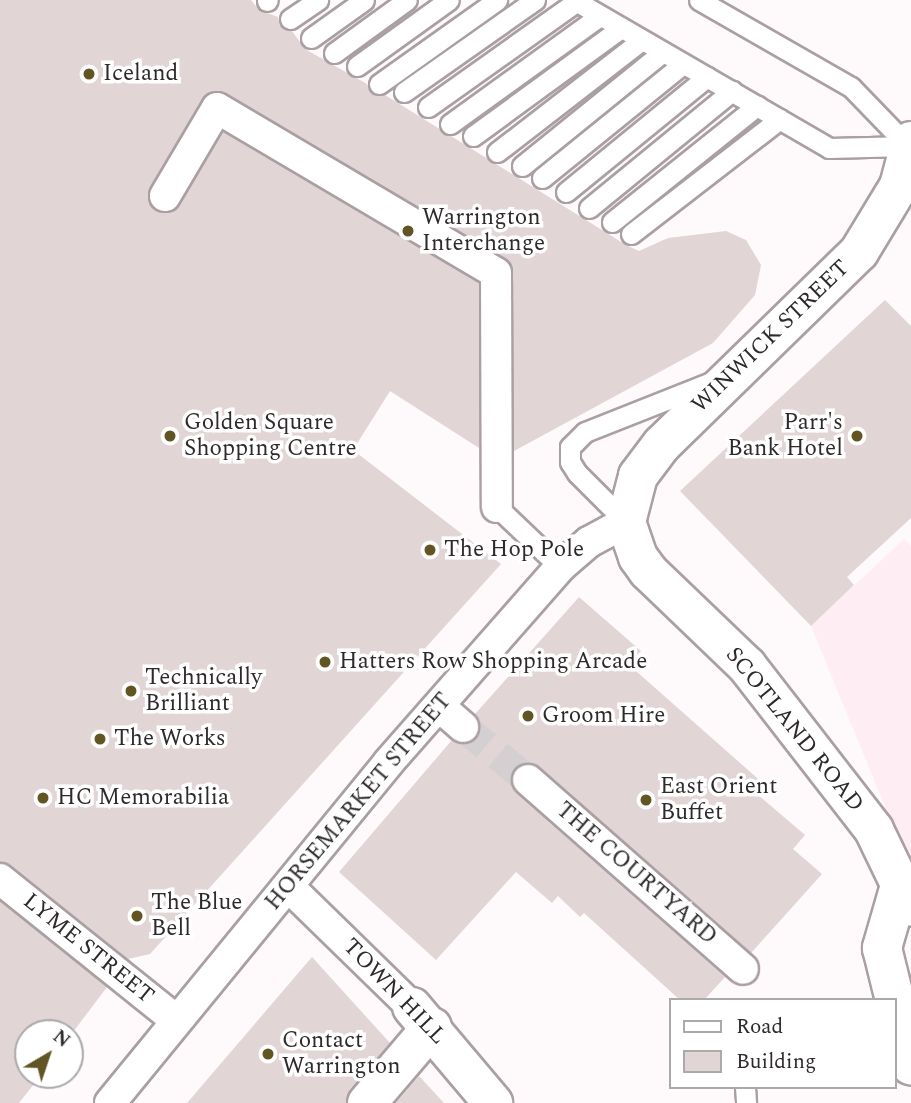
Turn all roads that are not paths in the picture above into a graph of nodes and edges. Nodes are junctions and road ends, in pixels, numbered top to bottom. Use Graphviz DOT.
graph roads {
  1 [pos="318,0"];
  2 [pos="364,0"];
  3 [pos="407,0"];
  4 [pos="449,0"];
  5 [pos="497,0"];
  6 [pos="535,0"];
  7 [pos="699,0"];
  8 [pos="575,1"];
  9 [pos="600,16"];
  10 [pos="290,19"];
  11 [pos="621,28"];
  12 [pos="311,38"];
  13 [pos="642,40"];
  14 [pos="663,52"];
  15 [pos="334,53"];
  16 [pos="683,64"];
  17 [pos="358,66"];
  18 [pos="707,77"];
  19 [pos="379,84"];
  20 [pos="732,91"];
  21 [pos="404,92"];
  22 [pos="757,106"];
  23 [pos="428,107"];
  24 [pos="780,120"];
  25 [pos="450,124"];
  26 [pos="473,136"];
  27 [pos="910,144"];
  28 [pos="497,152"];
  29 [pos="522,166"];
  30 [pos="542,178"];
  31 [pos="566,192"];
  32 [pos="165,196"];
  33 [pos="589,208"];
  34 [pos="612,222"];
  35 [pos="631,234"];
  36 [pos="730,376"];
  37 [pos="497,507"];
  38 [pos="626,522"];
  39 [pos="561,567"];
  40 [pos="439,706"];
  41 [pos="463,727"];
  42 [pos="528,779"];
  43 [pos="0,880"];
  44 [pos="289,887"];
  45 [pos="908,890"];
  46 [pos="743,969"];
  47 [pos="894,998"];
  48 [pos="897,1009"];
  49 [pos="422,1017"];
  50 [pos="176,1020"];
  51 [pos="911,1065"];
  52 [pos="110,1103"];
  53 [pos="367,1103"];
  54 [pos="493,1103"];
  1 -- 10 [label="lane"];
  2 -- 12 [label="lane"];
  3 -- 15 [label="lane"];
  4 -- 17 [label="lane"];
  5 -- 19 [label="lane"];
  6 -- 21 [label="lane"];
  7 -- 27 [label="lane"];
  8 -- 9 [label="lane"];
  8 -- 23 [label="lane"];
  9 -- 11 [label="lane"];
  9 -- 25 [label="lane"];
  11 -- 13 [label="lane"];
  11 -- 26 [label="lane"];
  13 -- 14 [label="lane"];
  13 -- 28 [label="lane"];
  14 -- 16 [label="lane"];
  14 -- 29 [label="lane"];
  16 -- 18 [label="lane"];
  16 -- 30 [label="lane"];
  18 -- 20 [label="lane"];
  18 -- 31 [label="lane"];
  20 -- 22 [label="lane"];
  20 -- 33 [label="lane"];
  22 -- 24 [label="lane"];
  22 -- 34 [label="lane"];
  24 -- 27 [label="lane"];
  24 -- 35 [label="lane"];
  27 -- 36 [label="street, WINWICK STREET"];
  32 -- 37 [label="street"];
  36 -- 38 [label="street, WINWICK STREET"];
  36 -- 38 [label="lane"];
  37 -- 39 [label="lane"];
  38 -- 39 [label="street, HORSEMARKET STREET"];
  38 -- 45 [label="street, SCOTLAND ROAD"];
  39 -- 40 [label="street, HORSEMARKET STREET"];
  40 -- 41 [label="street"];
  40 -- 44 [label="street, HORSEMARKET STREET"];
  42 -- 46 [label="street, THE COURTYARD"];
  43 -- 50 [label="street, LYME STREET"];
  44 -- 49 [label="street, TOWN HILL"];
  44 -- 50 [label="street, HORSEMARKET STREET"];
  45 -- 47 [label="street, SCOTLAND ROAD"];
  48 -- 51 [label="street, SCOTLAND ROAD"];
  49 -- 53 [label="street"];
  49 -- 54 [label="street, TOWN HILL"];
  50 -- 52 [label="street, HORSEMARKET STREET"];
}
